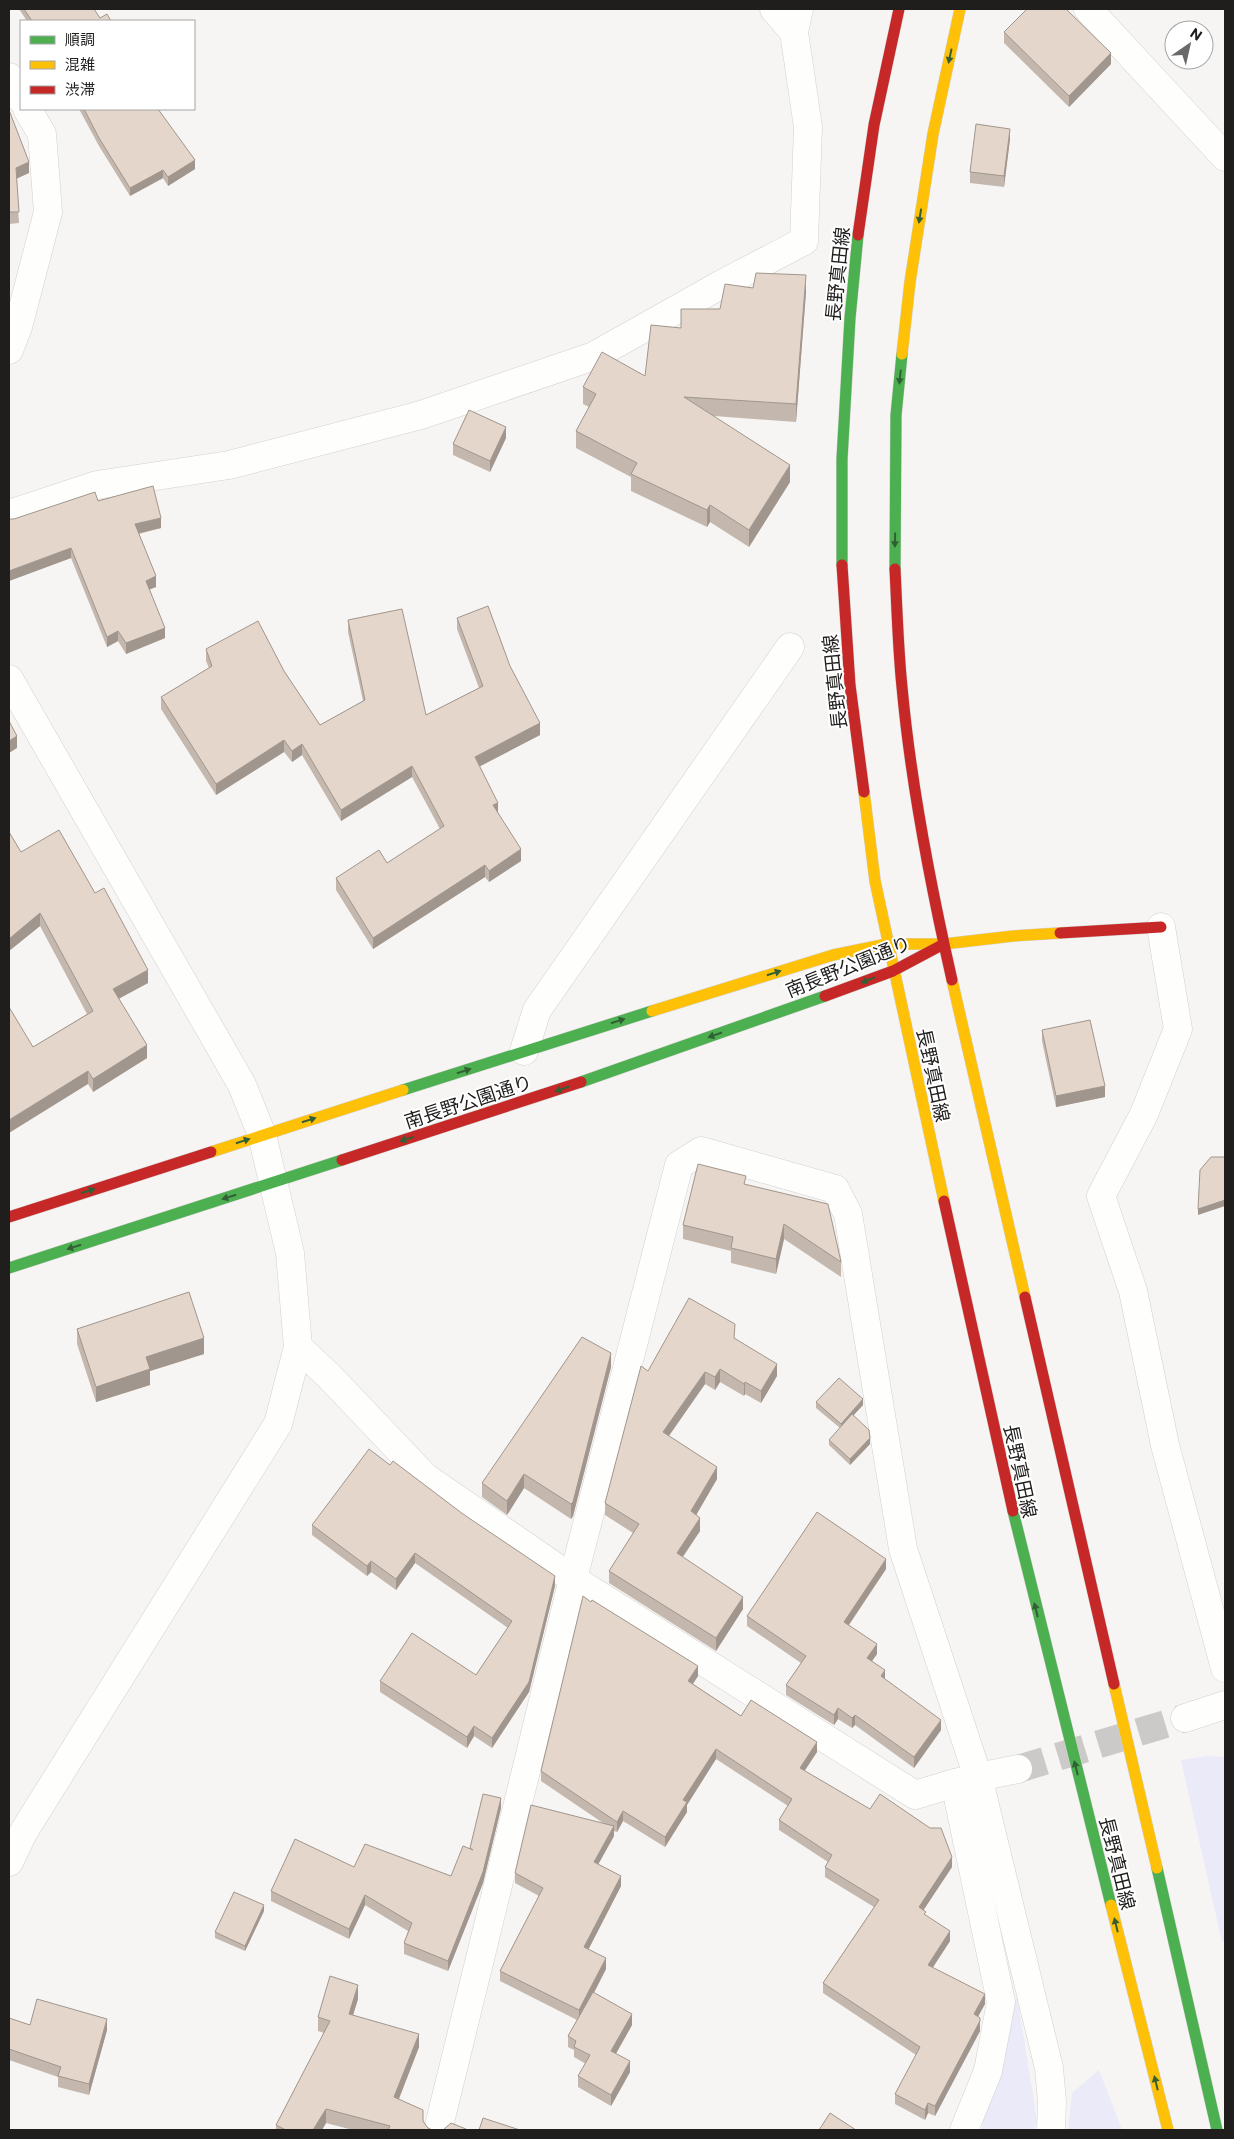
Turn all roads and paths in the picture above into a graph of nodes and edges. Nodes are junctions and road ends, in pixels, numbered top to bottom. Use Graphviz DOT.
graph roads {
  1 [pos="774,9"];
  2 [pos="899,9"];
  3 [pos="960,9"];
  4 [pos="1088,9"];
  5 [pos="796,20"];
  6 [pos="9,77"];
  7 [pos="20,97"];
  8 [pos="28,110"];
  9 [pos="1225,157"];
  10 [pos="9,350"];
  11 [pos="9,514"];
  12 [pos="790,647"];
  13 [pos="9,679"];
  14 [pos="1160,927"];
  15 [pos="887,944"];
  16 [pos="944,944"];
  17 [pos="893,971"];
  18 [pos="524,1051"];
  19 [pos="262,1135"];
  20 [pos="275,1182"];
  21 [pos="9,1217"];
  22 [pos="9,1268"];
  23 [pos="298,1347"];
  24 [pos="573,1579"];
  25 [pos="1225,1668"];
  26 [pos="1225,1705"];
  27 [pos="1185,1718"];
  28 [pos="1018,1769"];
  29 [pos="966,1780"];
  30 [pos="9,1862"];
  31 [pos="438,2130"];
  32 [pos="964,2130"];
  33 [pos="1051,2130"];
  34 [pos="1168,2130"];
  35 [pos="1217,2130"];
  1 -- 5 [label="street"];
  2 -- 15 [label="main road, 長野真田線"];
  3 -- 16 [label="main road, 長野真田線, one-way"];
  4 -- 9 [label="street"];
  5 -- 11 [label="street"];
  6 -- 7 [label="street"];
  8 -- 10 [label="street"];
  12 -- 18 [label="street"];
  13 -- 19 [label="street"];
  14 -- 16 [label="main road"];
  14 -- 25 [label="street"];
  15 -- 16 [label="main road, 南長野公園通り"];
  15 -- 17 [label="main road, 長野真田線"];
  18 -- 15 [label="main road, 南長野公園通り, one-way"];
  16 -- 17 [label="main road, 南長野公園通り"];
  16 -- 35 [label="main road, 長野真田線"];
  17 -- 20 [label="main road, 南長野公園通り, one-way"];
  34 -- 17 [label="main road, 長野真田線, one-way"];
  19 -- 18 [label="main road, 南長野公園通り, one-way"];
  19 -- 20 [label="street"];
  21 -- 19 [label="main road, 南長野公園通り, one-way"];
  20 -- 22 [label="main road, 南長野公園通り, one-way"];
  20 -- 23 [label="street"];
  23 -- 24 [label="street"];
  23 -- 30 [label="street"];
  24 -- 29 [label="street"];
  24 -- 29 [label="street"];
  24 -- 31 [label="street"];
  26 -- 27 [label="street"];
  28 -- 29 [label="street"];
  29 -- 32 [label="street"];
  29 -- 33 [label="street"];
}
